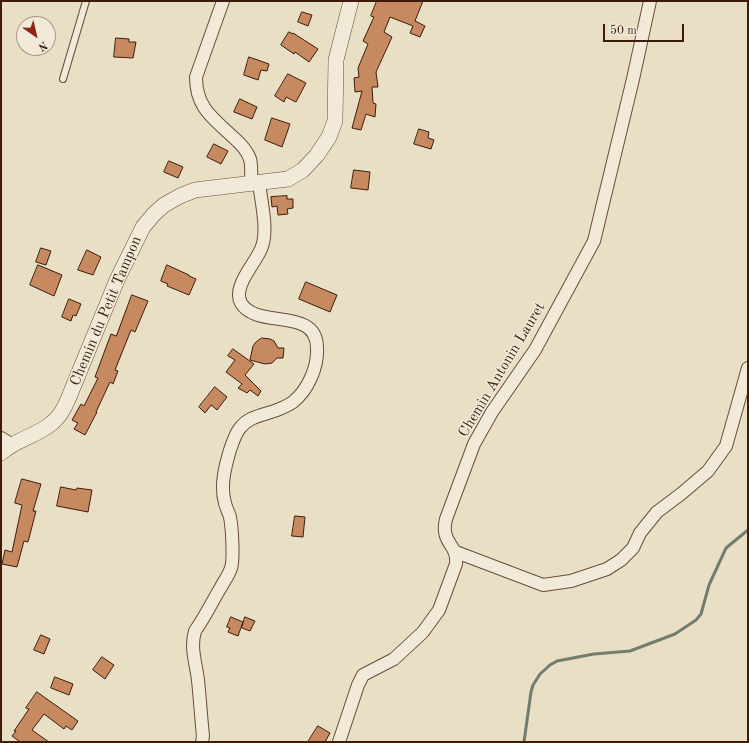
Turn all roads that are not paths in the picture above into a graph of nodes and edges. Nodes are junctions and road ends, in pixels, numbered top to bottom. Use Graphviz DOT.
graph roads {
  1 [pos="86,1"];
  2 [pos="224,1"];
  3 [pos="350,1"];
  4 [pos="650,1"];
  5 [pos="63,79"];
  6 [pos="255,183"];
  7 [pos="748,368"];
  8 [pos="4,445"];
  9 [pos="456,552"];
  10 [pos="202,742"];
  11 [pos="339,742"];
  1 -- 5 [label="lane"];
  2 -- 6 [label="street"];
  3 -- 6 [label="street, Chemin du Petit Tampon"];
  4 -- 9 [label="street, Chemin Antonin Lauret"];
  6 -- 8 [label="street, Chemin du Petit Tampon"];
  6 -- 10 [label="street"];
  7 -- 9 [label="street"];
  9 -- 11 [label="street"];
}
